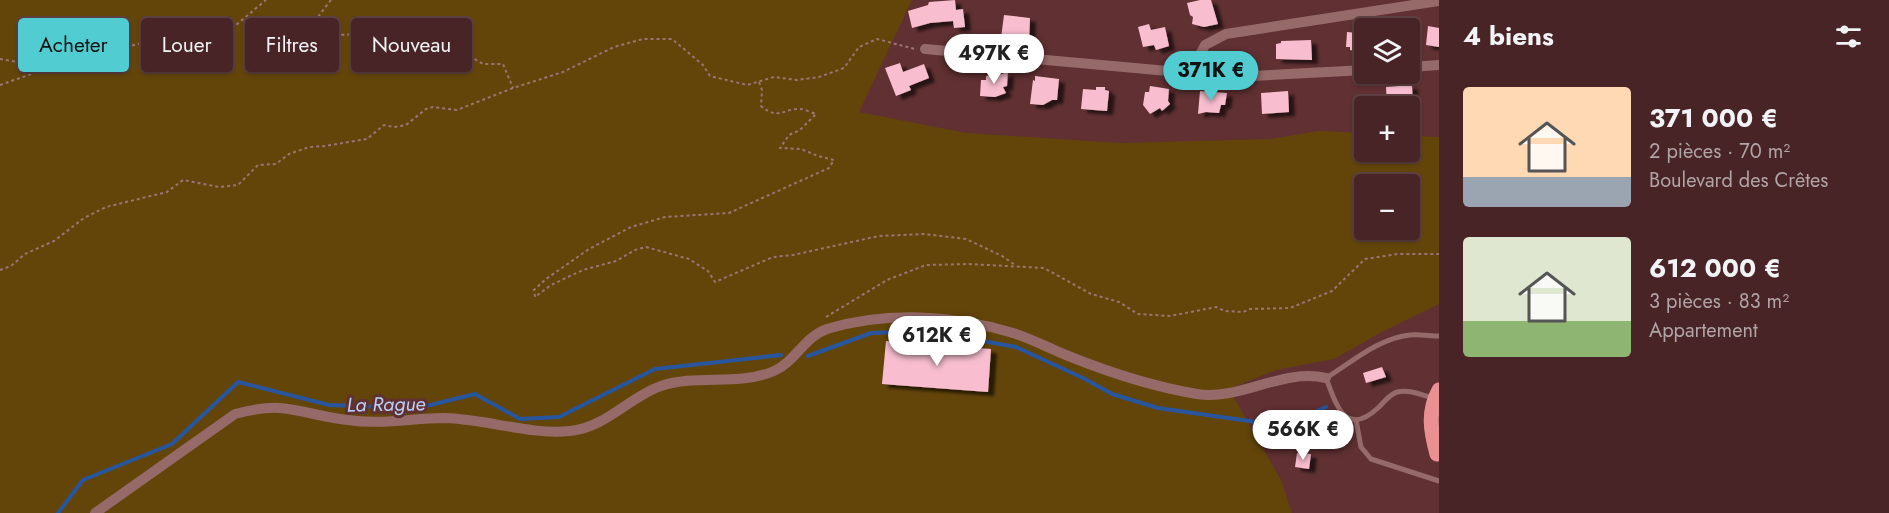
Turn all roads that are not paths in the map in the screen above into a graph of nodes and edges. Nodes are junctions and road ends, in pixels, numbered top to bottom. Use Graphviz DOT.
graph roads {
  1 [pos="1439,1"];
  2 [pos="925,50"];
  3 [pos="1439,65"];
  4 [pos="1420,66"];
  5 [pos="1354,71"];
  6 [pos="1190,74"];
  7 [pos="1439,336"];
  8 [pos="1326,378"];
  9 [pos="1439,390"];
  10 [pos="1439,400"];
  11 [pos="1356,420"];
  12 [pos="1437,454"];
  13 [pos="1439,481"];
  14 [pos="95,513"];
  1 -- 6 [label="street"];
  2 -- 6 [label="street"];
  3 -- 4 [label="street"];
  5 -- 6 [label="street"];
  7 -- 8 [label="lane"];
  8 -- 11 [label="lane"];
  8 -- 14 [label="street"];
  9 -- 12 [label="main road, bridge"];
  10 -- 11 [label="lane"];
  11 -- 13 [label="lane"];
}
